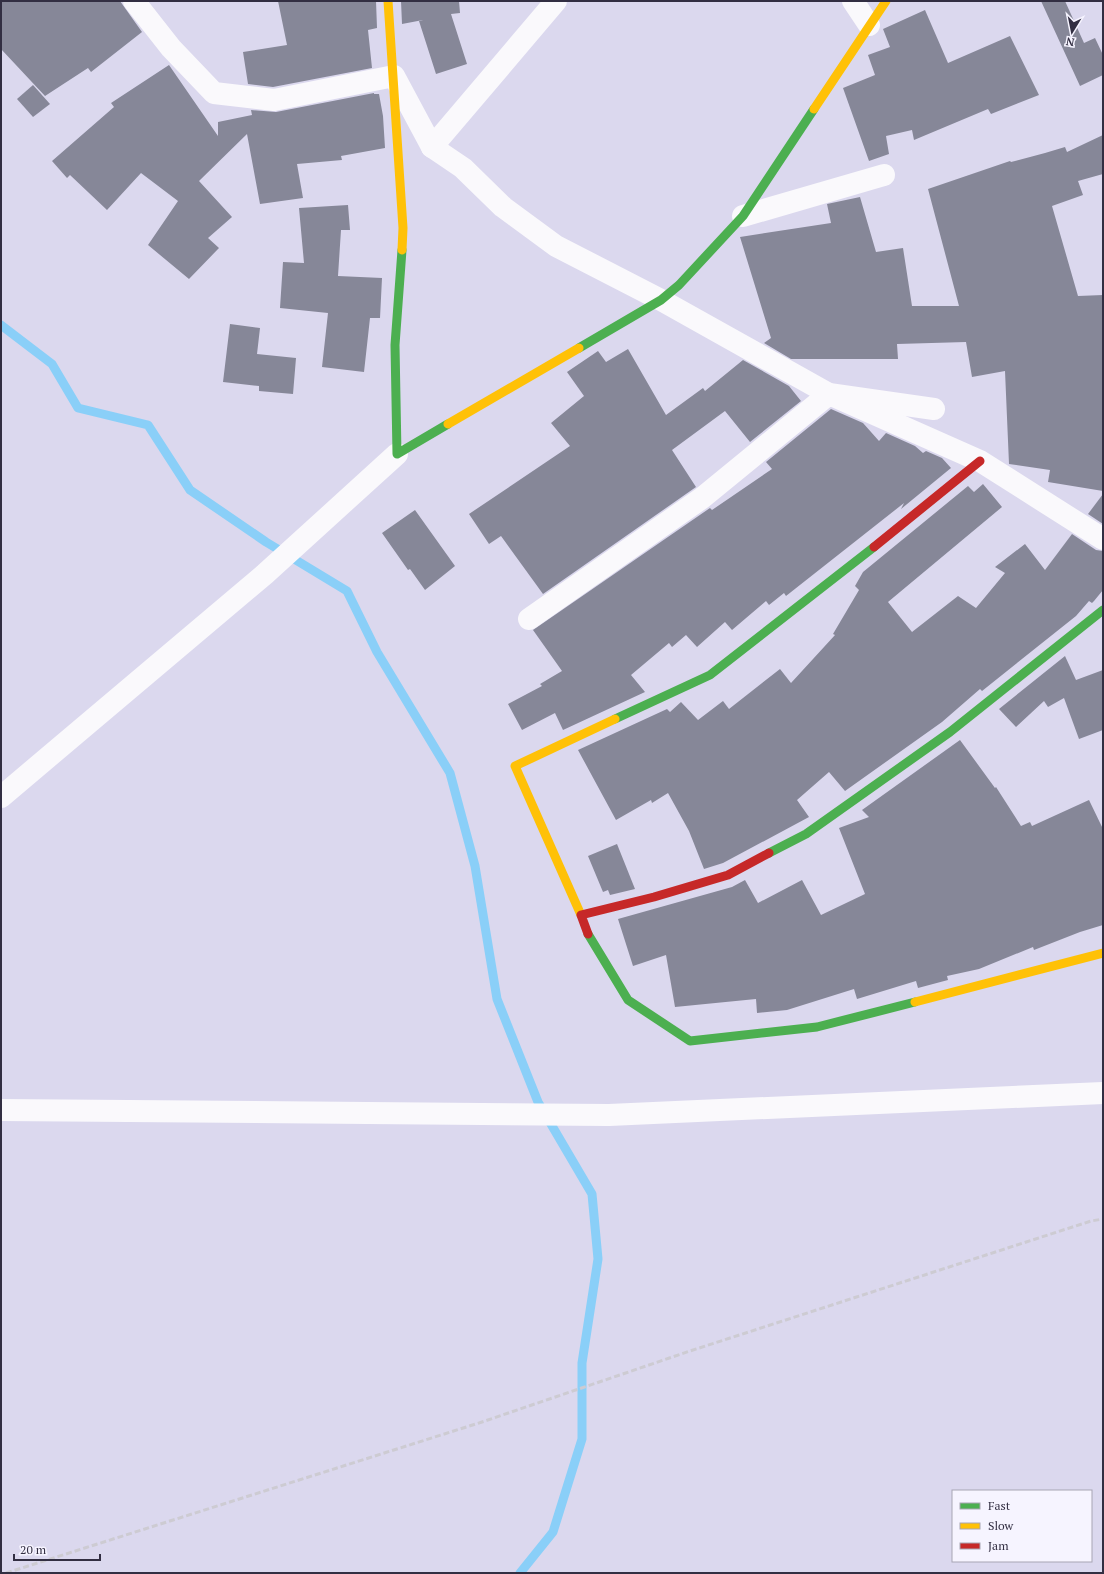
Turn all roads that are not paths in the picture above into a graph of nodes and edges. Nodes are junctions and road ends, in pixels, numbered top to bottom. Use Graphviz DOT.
graph roads {
  1 [pos="134,1"];
  2 [pos="388,1"];
  3 [pos="556,1"];
  4 [pos="853,1"];
  5 [pos="886,1"];
  6 [pos="869,25"];
  7 [pos="394,76"];
  8 [pos="432,147"];
  9 [pos="884,175"];
  10 [pos="743,216"];
  11 [pos="661,300"];
  12 [pos="829,394"];
  13 [pos="934,409"];
  14 [pos="397,454"];
  15 [pos="980,461"];
  16 [pos="1103,539"];
  17 [pos="1103,610"];
  18 [pos="529,619"];
  19 [pos="1,797"];
  20 [pos="580,915"];
  21 [pos="1103,953"];
  22 [pos="1103,1093"];
  23 [pos="1,1110"];
  1 -- 7 [label="street"];
  2 -- 7 [label="street"];
  3 -- 8 [label="street"];
  4 -- 6 [label="street"];
  5 -- 6 [label="street"];
  6 -- 10 [label="street"];
  7 -- 8 [label="street"];
  7 -- 14 [label="street"];
  8 -- 11 [label="street"];
  9 -- 10 [label="street"];
  10 -- 11 [label="street"];
  11 -- 12 [label="street"];
  11 -- 14 [label="street"];
  12 -- 13 [label="street"];
  12 -- 15 [label="street"];
  12 -- 18 [label="street"];
  14 -- 19 [label="street"];
  15 -- 16 [label="street"];
  15 -- 20 [label="street"];
  17 -- 20 [label="street"];
  20 -- 21 [label="street"];
  22 -- 23 [label="street"];
}
